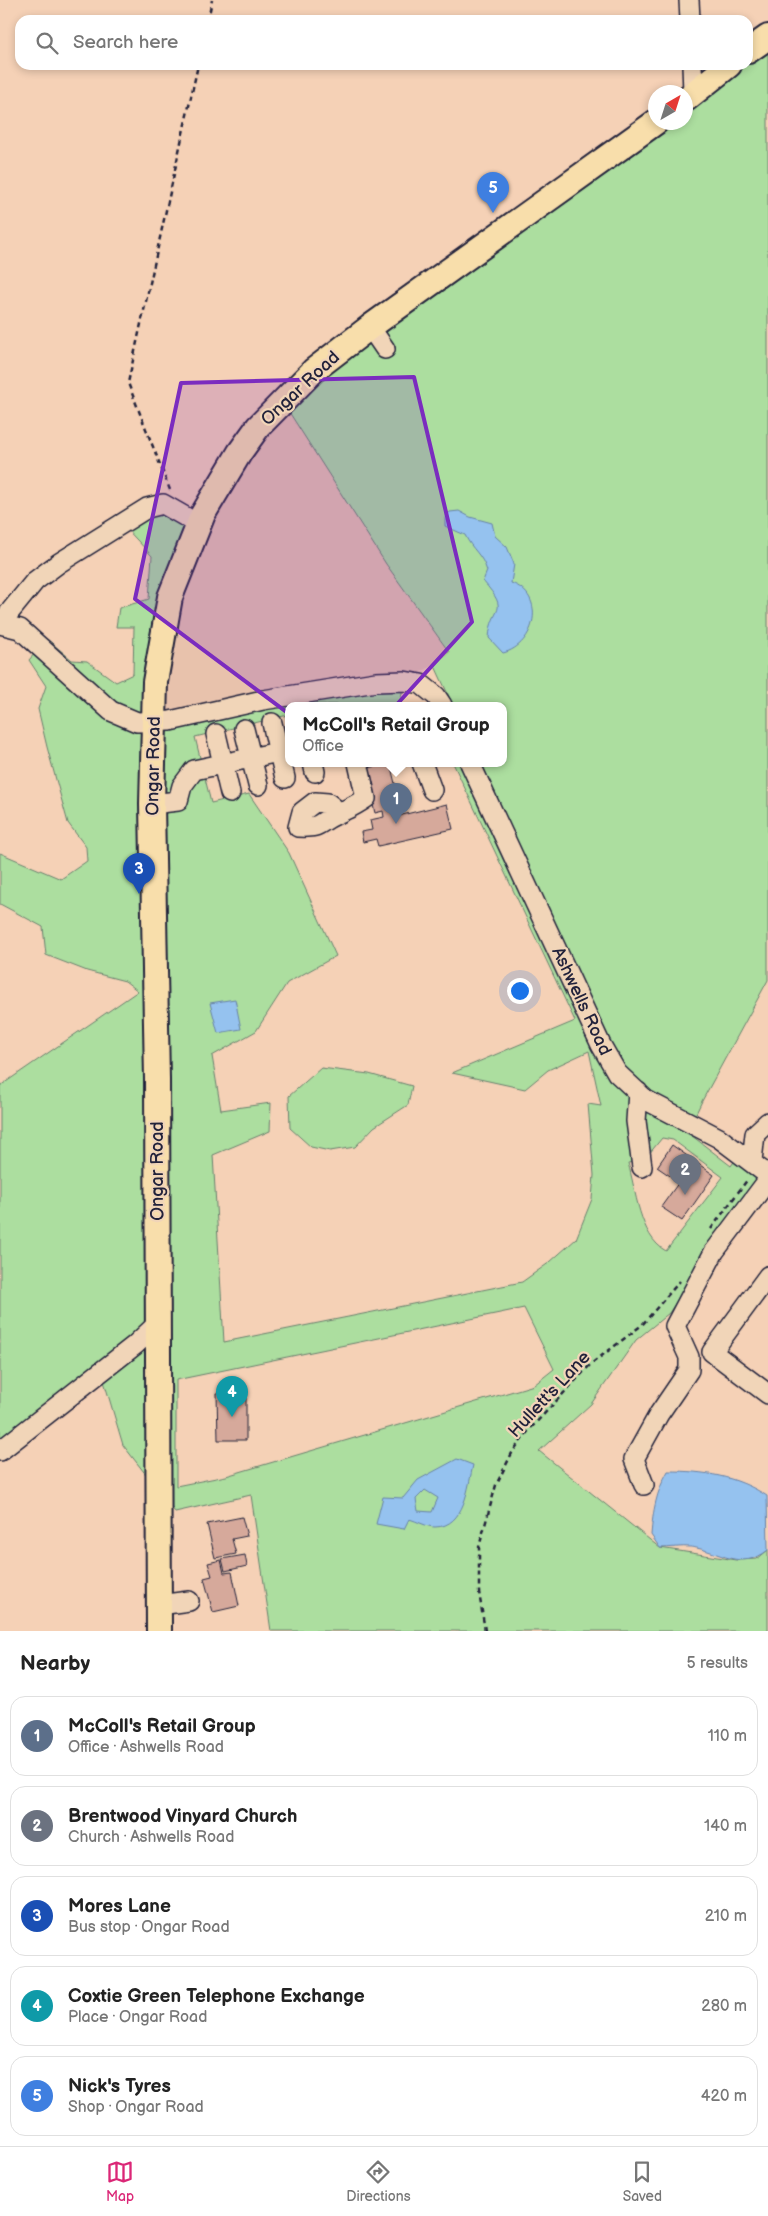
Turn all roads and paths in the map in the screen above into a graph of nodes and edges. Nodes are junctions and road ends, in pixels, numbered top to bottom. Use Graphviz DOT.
graph roads {
  1 [pos="212,0"];
  2 [pos="690,0"];
  3 [pos="209,15"];
  4 [pos="690,15"];
  5 [pos="768,37"];
  6 [pos="753,48"];
  7 [pos="197,70"];
  8 [pos="692,70"];
  9 [pos="723,70"];
  10 [pos="690,85"];
  11 [pos="693,93"];
  12 [pos="648,128"];
  13 [pos="163,504"];
  14 [pos="198,524"];
  15 [pos="440,702"];
  16 [pos="154,723"];
  17 [pos="272,723"];
  18 [pos="244,729"];
  19 [pos="216,734"];
  20 [pos="284,751"];
  21 [pos="251,757"];
  22 [pos="223,763"];
  23 [pos="364,767"];
  24 [pos="423,767"];
  25 [pos="472,767"];
  26 [pos="285,778"];
  27 [pos="258,785"];
  28 [pos="432,790"];
  29 [pos="230,793"];
  30 [pos="152,804"];
  31 [pos="340,813"];
  32 [pos="638,1092"];
  33 [pos="762,1128"];
  34 [pos="730,1145"];
  35 [pos="642,1167"];
  36 [pos="761,1170"];
  37 [pos="708,1232"];
  38 [pos="768,1276"];
  39 [pos="682,1280"];
  40 [pos="156,1325"];
  41 [pos="768,1394"];
  42 [pos="0,1451"];
  43 [pos="644,1485"];
  44 [pos="189,1601"];
  45 [pos="159,1605"];
  46 [pos="159,1631"];
  47 [pos="485,1631"];
  1 -- 3 [label="path"];
  2 -- 4 [label="street"];
  5 -- 6 [label="main road"];
  7 -- 13 [label="path"];
  8 -- 10 [label="street"];
  9 -- 11 [label="main road"];
  12 -- 14 [label="main road, Ongar Road"];
  13 -- 14 [label="street"];
  13 -- 16 [label="street"];
  14 -- 16 [label="main road, Ongar Road"];
  15 -- 16 [label="street"];
  16 -- 30 [label="main road, Ongar Road"];
  17 -- 20 [label="street"];
  18 -- 21 [label="street"];
  19 -- 22 [label="street"];
  20 -- 21 [label="street"];
  20 -- 26 [label="street"];
  21 -- 22 [label="street"];
  21 -- 27 [label="street"];
  22 -- 29 [label="street"];
  22 -- 30 [label="street"];
  23 -- 31 [label="street"];
  24 -- 28 [label="street"];
  25 -- 32 [label="street, Ashwells Road"];
  30 -- 40 [label="main road, Ongar Road"];
  32 -- 34 [label="street, Ashwells Road"];
  32 -- 35 [label="street"];
  33 -- 34 [label="street"];
  33 -- 36 [label="street"];
  34 -- 36 [label="street, Ashwells Road"];
  36 -- 37 [label="path"];
  36 -- 43 [label="street"];
  38 -- 41 [label="street"];
  39 -- 47 [label="path, Hullett's Lane"];
  40 -- 42 [label="street"];
  40 -- 45 [label="main road, Ongar Road"];
  44 -- 45 [label="street"];
  45 -- 46 [label="main road, Ongar Road"];
}
